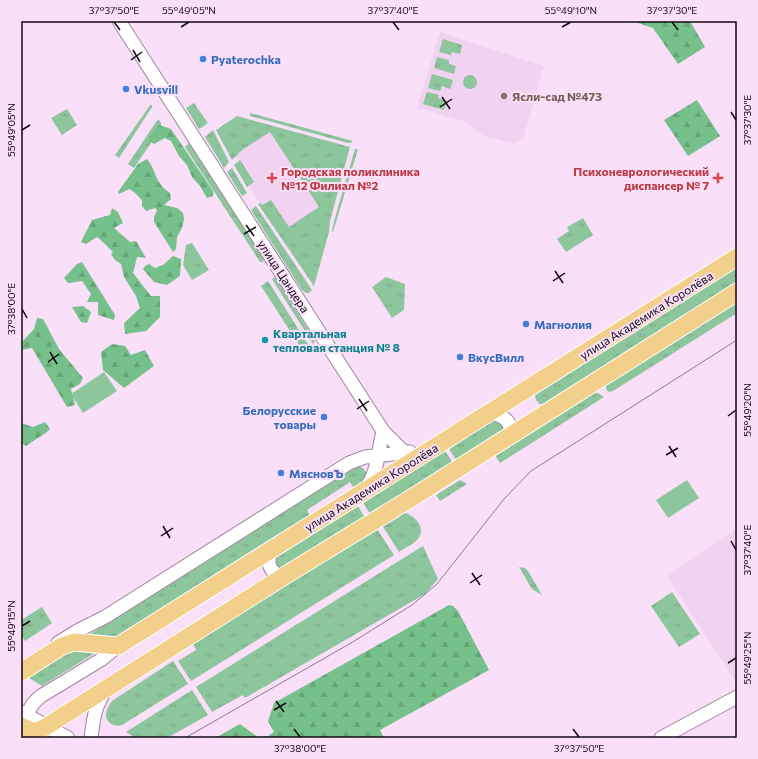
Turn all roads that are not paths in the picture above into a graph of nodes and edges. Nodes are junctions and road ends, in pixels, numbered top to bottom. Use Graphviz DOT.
graph roads {
  1 [pos="119,21"];
  2 [pos="737,257"];
  3 [pos="737,292"];
  4 [pos="488,414"];
  5 [pos="382,431"];
  6 [pos="505,439"];
  7 [pos="432,449"];
  8 [pos="404,452"];
  9 [pos="377,455"];
  10 [pos="358,495"];
  11 [pos="274,549"];
  12 [pos="289,573"];
  13 [pos="118,646"];
  14 [pos="44,657"];
  15 [pos="21,672"];
  16 [pos="113,684"];
  17 [pos="737,697"];
  18 [pos="32,725"];
  19 [pos="68,738"];
  20 [pos="91,738"];
  21 [pos="661,738"];
  1 -- 5 [label="street, улица Цандера"];
  2 -- 4 [label="main road, улица Академика Королёва"];
  3 -- 6 [label="main road"];
  4 -- 6 [label="street"];
  4 -- 7 [label="main road, улица Академика Королёва"];
  5 -- 8 [label="street, улица Цандера"];
  5 -- 9 [label="street"];
  6 -- 12 [label="main road"];
  7 -- 8 [label="street"];
  7 -- 10 [label="main road, улица Академика Королёва"];
  8 -- 9 [label="street"];
  9 -- 10 [label="street"];
  9 -- 14 [label="street"];
  10 -- 11 [label="main road, улица Академика Королёва"];
  11 -- 12 [label="street"];
  11 -- 13 [label="main road, улица Академика Королёва"];
  12 -- 16 [label="main road"];
  13 -- 14 [label="main road"];
  13 -- 18 [label="street, улица Академика Королёва"];
  14 -- 15 [label="main road"];
  16 -- 18 [label="main road"];
  16 -- 20 [label="street"];
  17 -- 21 [label="street"];
  18 -- 19 [label="street"];
}
